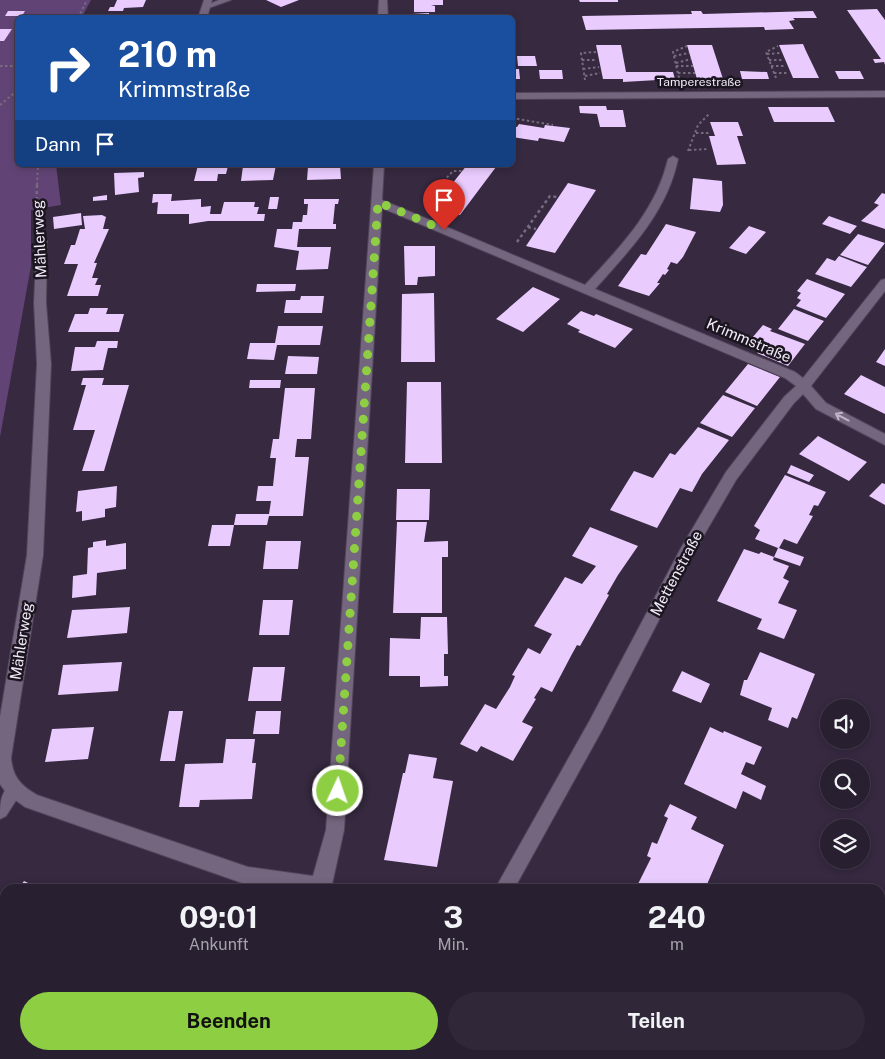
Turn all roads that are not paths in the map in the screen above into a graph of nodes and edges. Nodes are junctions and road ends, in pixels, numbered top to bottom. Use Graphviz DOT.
graph roads {
  1 [pos="227,0"];
  2 [pos="383,0"];
  3 [pos="207,3"];
  4 [pos="203,15"];
  5 [pos="383,15"];
  6 [pos="885,94"];
  7 [pos="515,96"];
  8 [pos="672,159"];
  9 [pos="379,167"];
  10 [pos="378,202"];
  11 [pos="41,241"];
  12 [pos="885,283"];
  13 [pos="587,290"];
  14 [pos="804,386"];
  15 [pos="885,440"];
  16 [pos="14,792"];
  17 [pos="0,811"];
  18 [pos="293,884"];
  19 [pos="321,884"];
  20 [pos="507,884"];
  1 -- 3 [label="lane"];
  2 -- 5 [label="street"];
  3 -- 4 [label="street"];
  6 -- 7 [label="street, Tamperestraße"];
  8 -- 13 [label="street"];
  9 -- 10 [label="street"];
  10 -- 13 [label="street, Krimmstraße"];
  10 -- 19 [label="street"];
  11 -- 16 [label="street, Mählerweg"];
  12 -- 14 [label="street, Mettenstraße"];
  13 -- 14 [label="street, Krimmstraße"];
  15 -- 14 [label="street, Krimmstraße, one-way"];
  14 -- 20 [label="street, Mettenstraße"];
  16 -- 17 [label="lane"];
  16 -- 18 [label="street"];
}
